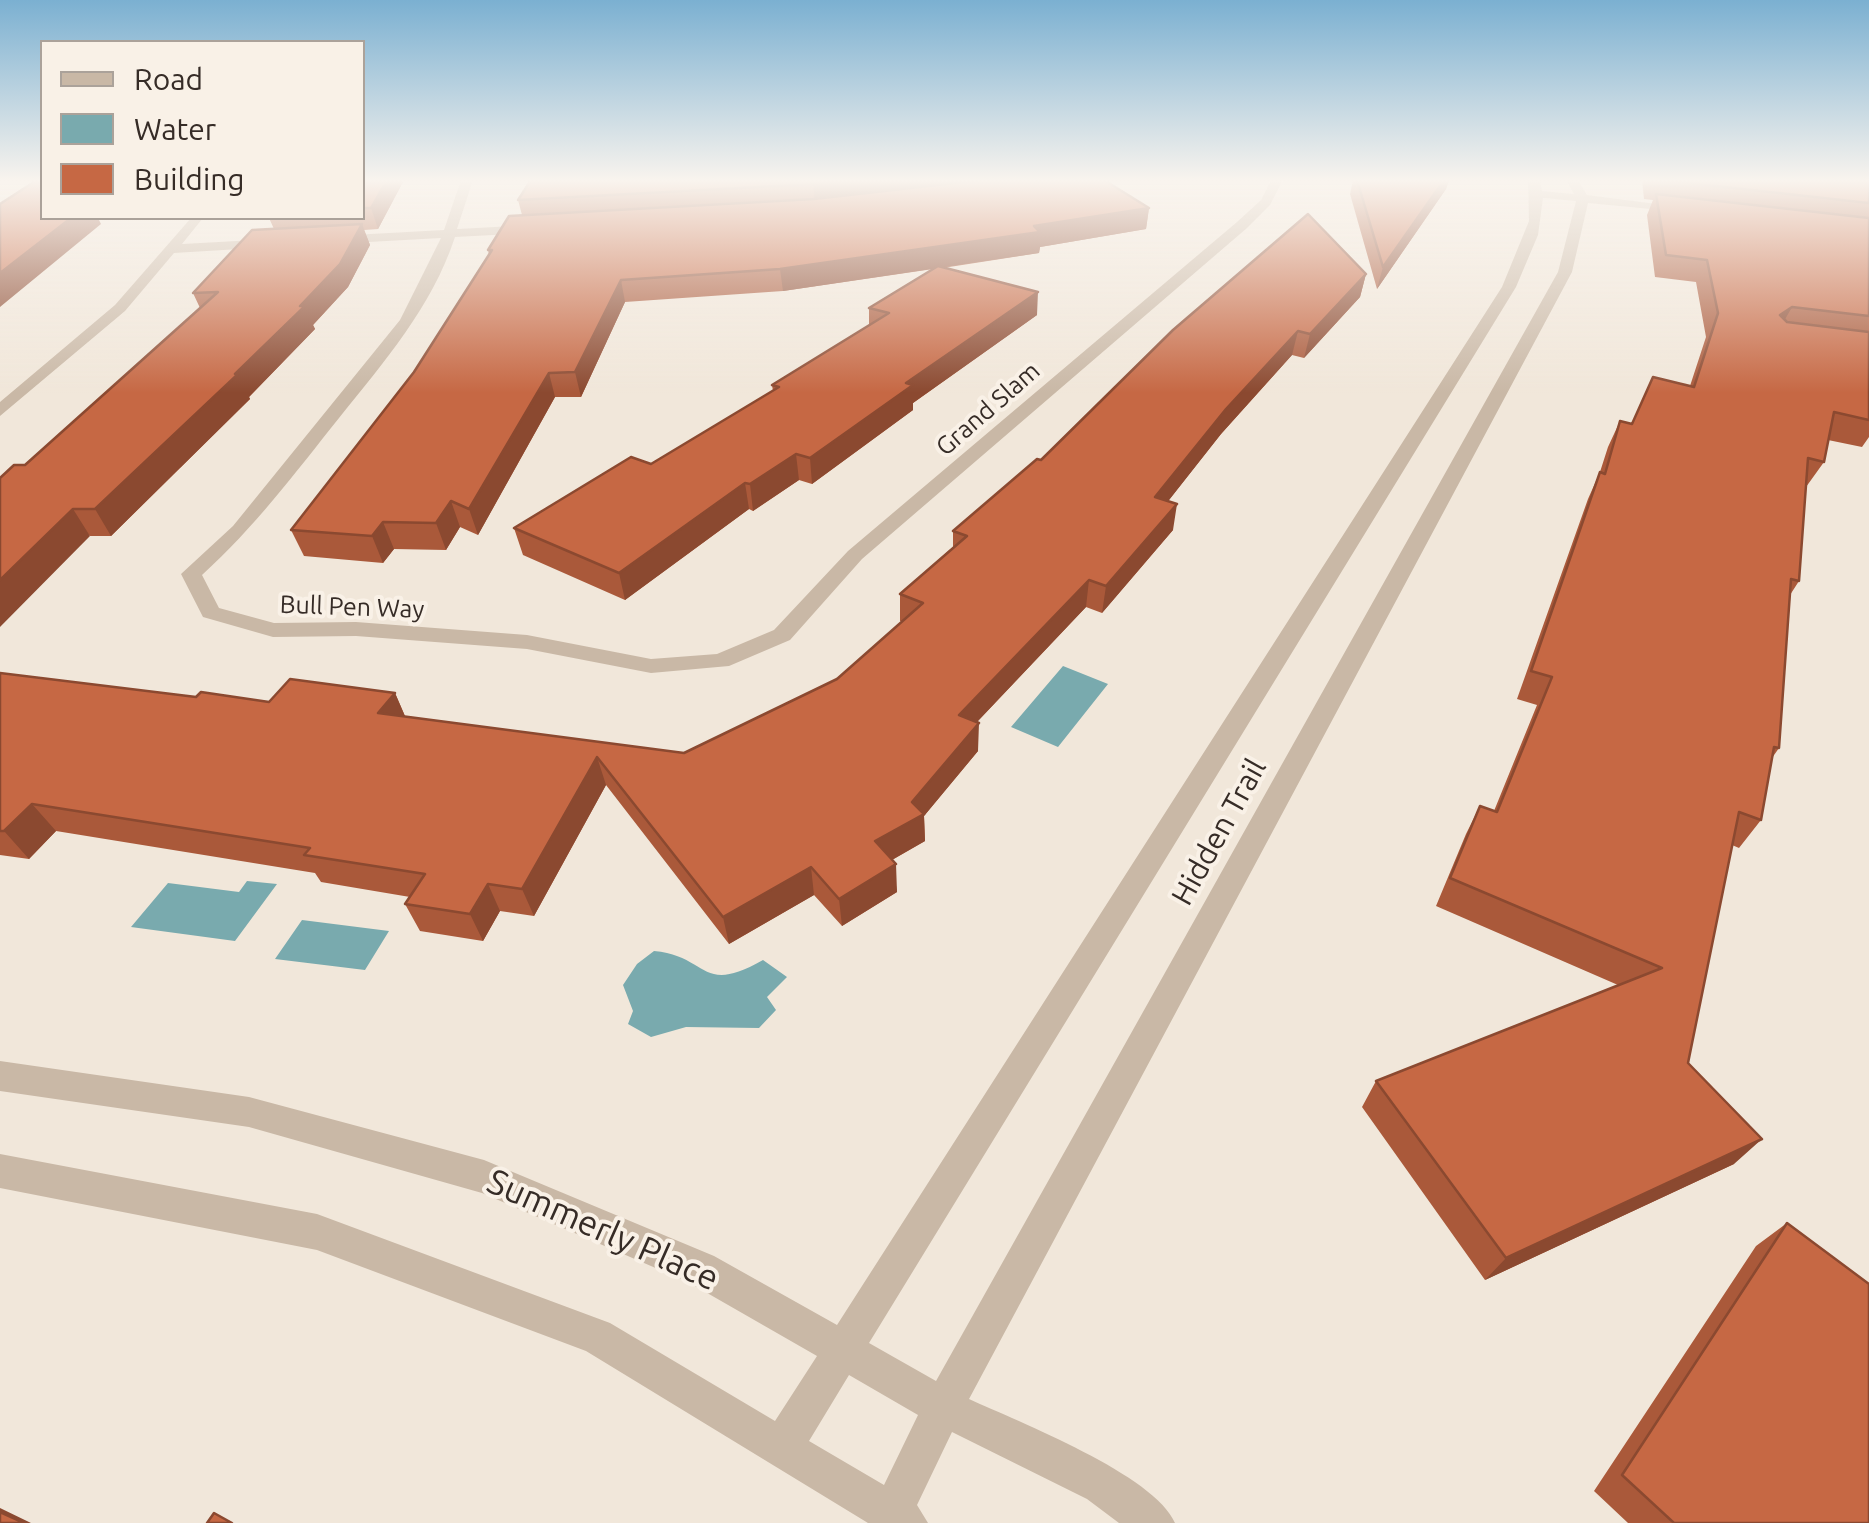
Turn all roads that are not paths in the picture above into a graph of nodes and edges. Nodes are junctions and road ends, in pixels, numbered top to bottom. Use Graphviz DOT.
graph roads {
  1 [pos="168,251"];
  2 [pos="444,251"];
  3 [pos="1211,251"];
  4 [pos="1526,251"];
  5 [pos="1568,251"];
  6 [pos="0,381"];
  7 [pos="37,382"];
  8 [pos="0,410"];
  9 [pos="721,660"];
  10 [pos="0,1076"];
  11 [pos="0,1172"];
  12 [pos="843,1350"];
  13 [pos="943,1407"];
  14 [pos="781,1449"];
  15 [pos="900,1518"];
  16 [pos="1154,1523"];
  1 -- 7 [label="street"];
  2 -- 9 [label="street, Bull Pen Way"];
  3 -- 9 [label="street, Grand Slam"];
  4 -- 12 [label="street, Hidden Trail"];
  5 -- 13 [label="street, Hidden Trail"];
  6 -- 7 [label="street"];
  7 -- 8 [label="street"];
  10 -- 12 [label="street, Summerly Place"];
  11 -- 14 [label="street"];
  12 -- 13 [label="street, Summerly Place"];
  12 -- 14 [label="street, Hidden Trail"];
  13 -- 15 [label="street, Hidden Trail"];
  13 -- 16 [label="street, Summerly Place"];
  14 -- 15 [label="street"];
}
